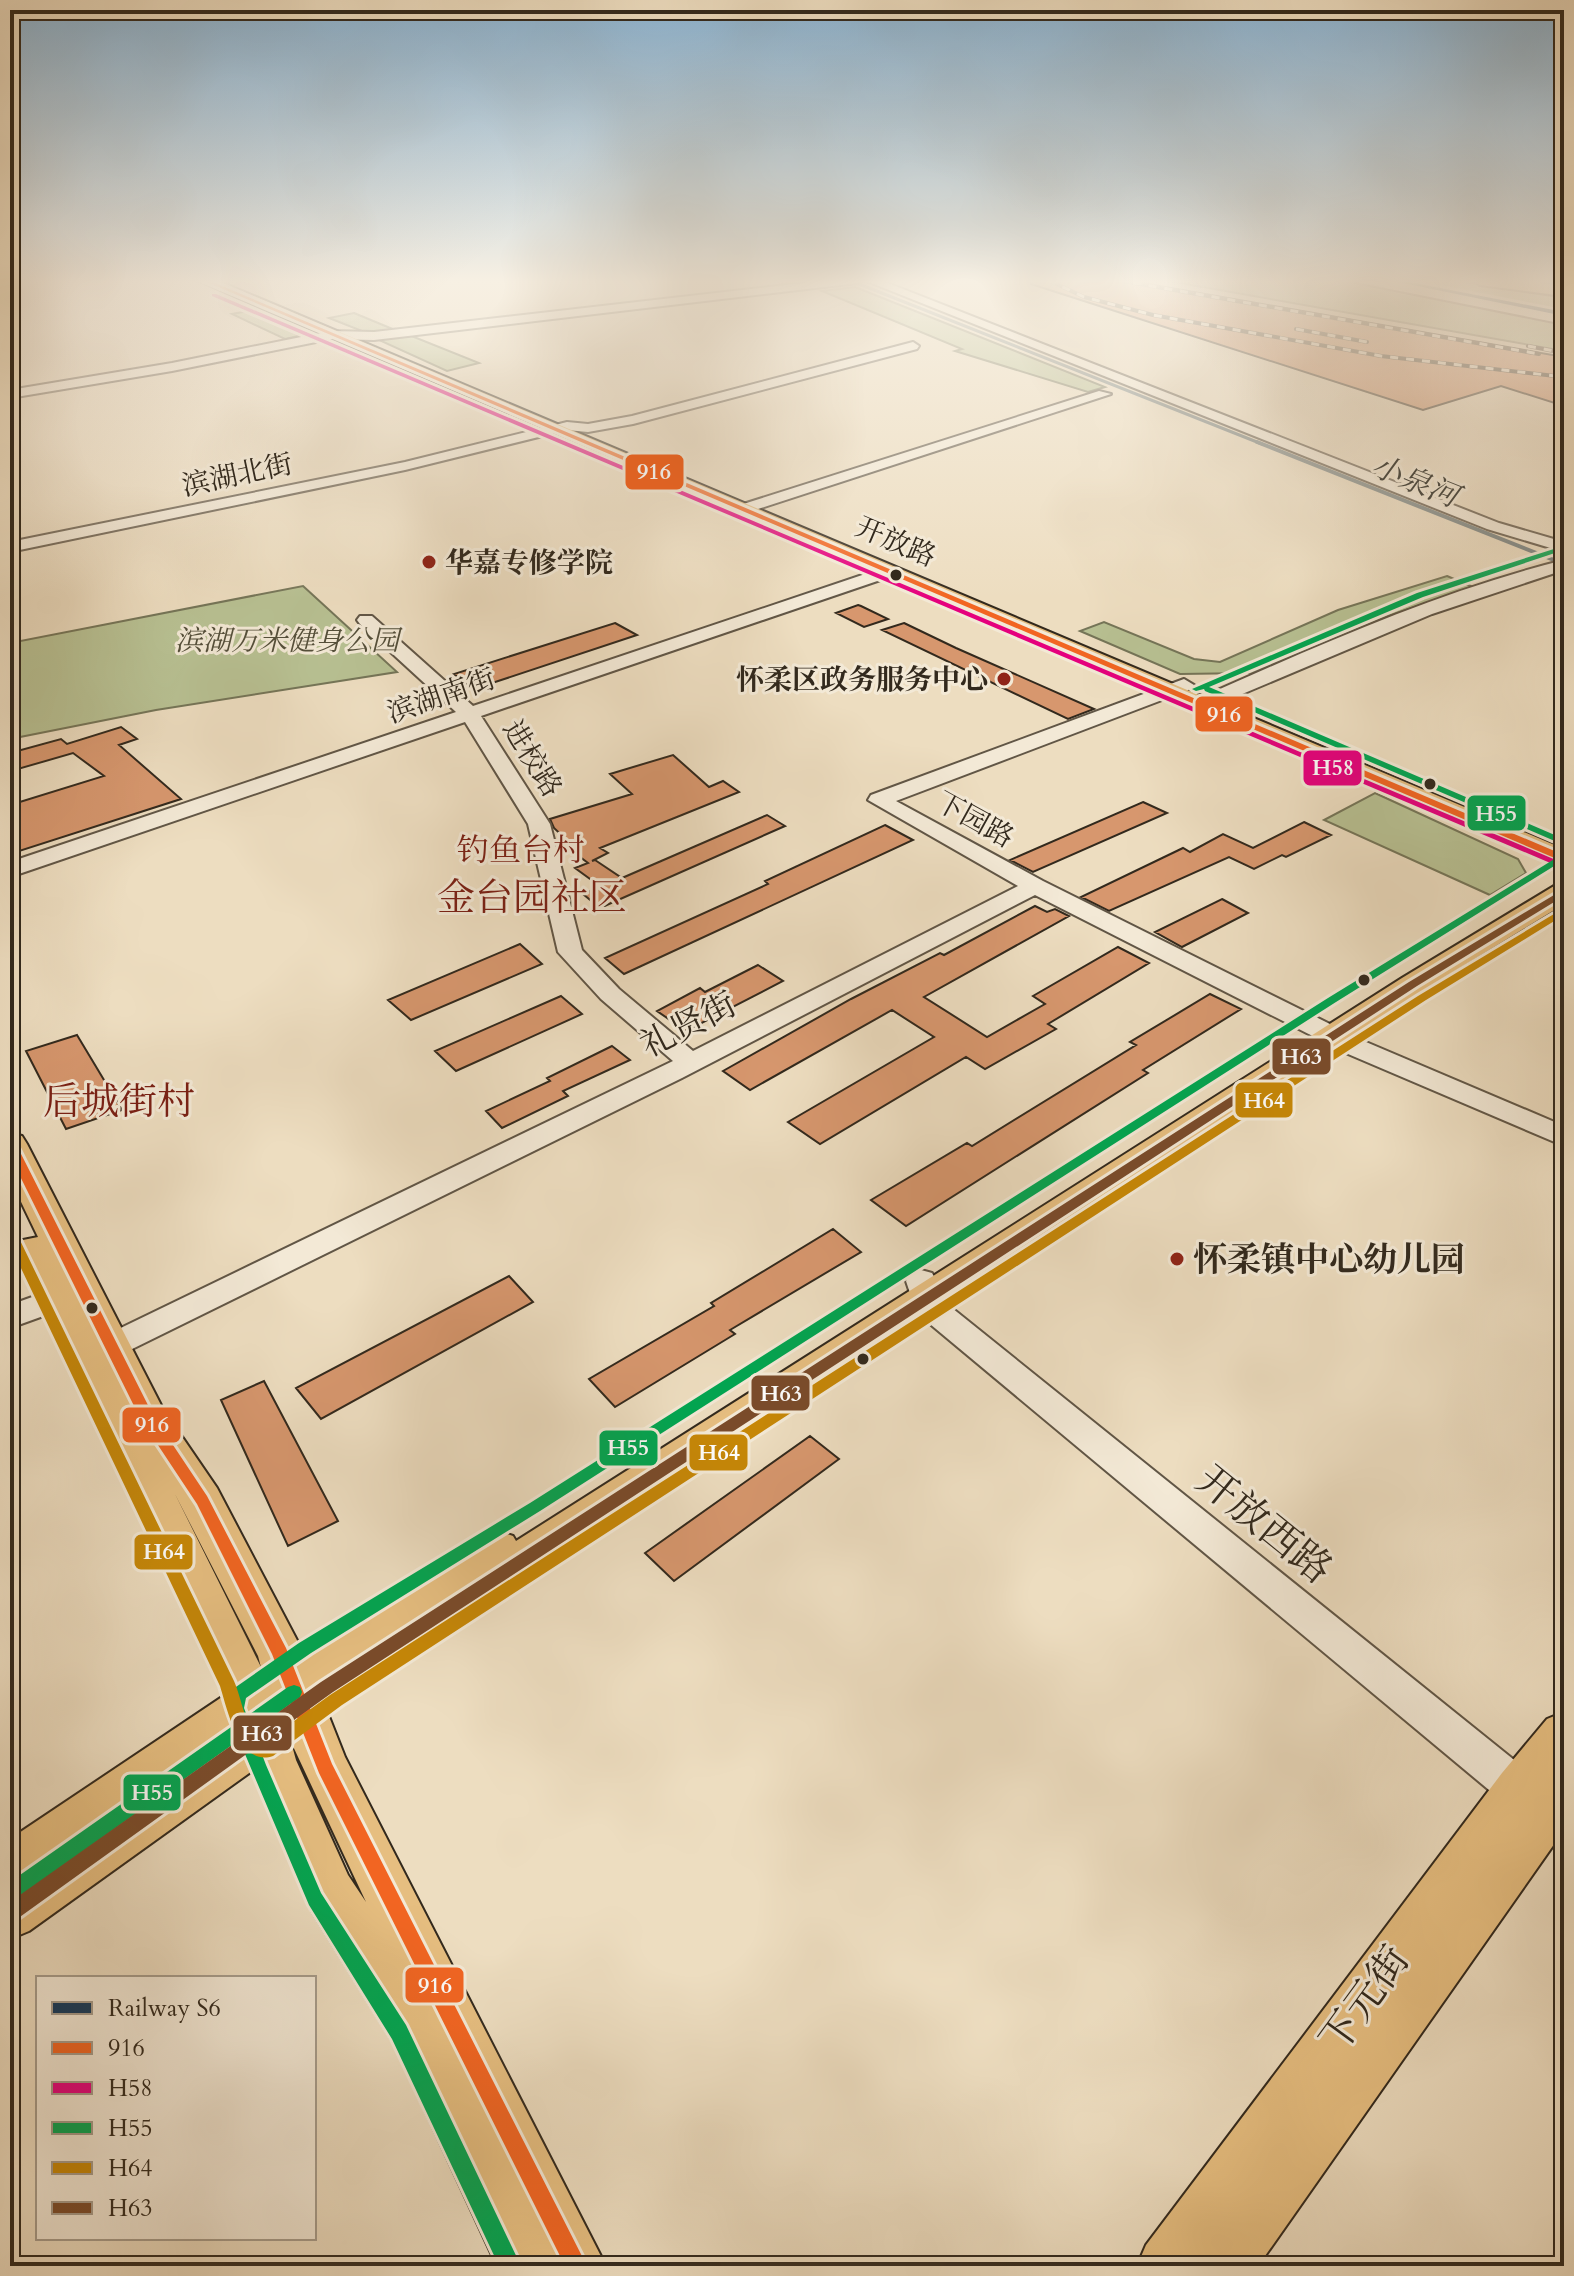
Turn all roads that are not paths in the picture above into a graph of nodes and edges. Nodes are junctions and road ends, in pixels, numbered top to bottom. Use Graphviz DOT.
graph roads {
  1 [pos="57,386"];
  2 [pos="458,386"];
  3 [pos="466,386"];
  4 [pos="761,386"];
  5 [pos="1139,386"];
  6 [pos="10,394"];
  7 [pos="1104,394"];
  8 [pos="561,428"];
  9 [pos="749,507"];
  10 [pos="10,547"];
  11 [pos="1564,547"];
  12 [pos="1558,566"];
  13 [pos="889,571"];
  14 [pos="366,620"];
  15 [pos="1177,687"];
  16 [pos="1208,701"];
  17 [pos="470,714"];
  18 [pos="1564,848"];
  19 [pos="1564,859"];
  20 [pos="10,870"];
  21 [pos="1564,875"];
  22 [pos="1035,886"];
  23 [pos="1564,892"];
  24 [pos="1326,1032"];
  25 [pos="691,1063"];
  26 [pos="1564,1137"];
  27 [pos="10,1144"];
  28 [pos="10,1195"];
  29 [pos="924,1290"];
  30 [pos="60,1298"];
  31 [pos="10,1317"];
  32 [pos="111,1346"];
  33 [pos="276,1706"];
  34 [pos="1564,1734"];
  35 [pos="1548,1804"];
  36 [pos="10,1869"];
  37 [pos="10,1913"];
  38 [pos="528,2266"];
  39 [pos="576,2266"];
  40 [pos="1167,2266"];
  41 [pos="1222,2266"];
  1 -- 6 [label="street"];
  2 -- 8 [label="main road, 开放路"];
  3 -- 8 [label="main road, 开放路"];
  4 -- 8 [label="street, 滨湖北街"];
  5 -- 11 [label="street"];
  7 -- 9 [label="street"];
  8 -- 9 [label="main road, 开放路"];
  8 -- 10 [label="street, 滨湖北街"];
  9 -- 13 [label="main road, 开放路"];
  9 -- 15 [label="main road, 开放路"];
  12 -- 16 [label="street"];
  13 -- 15 [label="main road, 开放路"];
  13 -- 17 [label="street, 滨湖南街"];
  14 -- 17 [label="street, 进校路"];
  15 -- 16 [label="main road, 开放路"];
  15 -- 22 [label="street, 下园路"];
  16 -- 18 [label="main road, 开放路"];
  16 -- 19 [label="main road, 开放路"];
  17 -- 20 [label="street, 滨湖南街"];
  17 -- 25 [label="street, 进校路"];
  21 -- 24 [label="main road"];
  22 -- 24 [label="street, 下园路"];
  22 -- 25 [label="street, 礼贤街"];
  23 -- 24 [label="main road"];
  24 -- 26 [label="street, 下园路"];
  24 -- 29 [label="main road"];
  25 -- 32 [label="street, 礼贤街"];
  27 -- 32 [label="main road"];
  28 -- 30 [label="main road"];
  29 -- 33 [label="main road"];
  29 -- 35 [label="street, 开放西路"];
  30 -- 31 [label="street"];
  30 -- 33 [label="main road"];
  32 -- 33 [label="main road"];
  33 -- 36 [label="main road"];
  33 -- 37 [label="main road"];
  33 -- 38 [label="main road"];
  33 -- 39 [label="main road"];
  34 -- 35 [label="main road, 下元街"];
  35 -- 40 [label="main road, 下元街"];
  35 -- 41 [label="main road, 下元街"];
}
